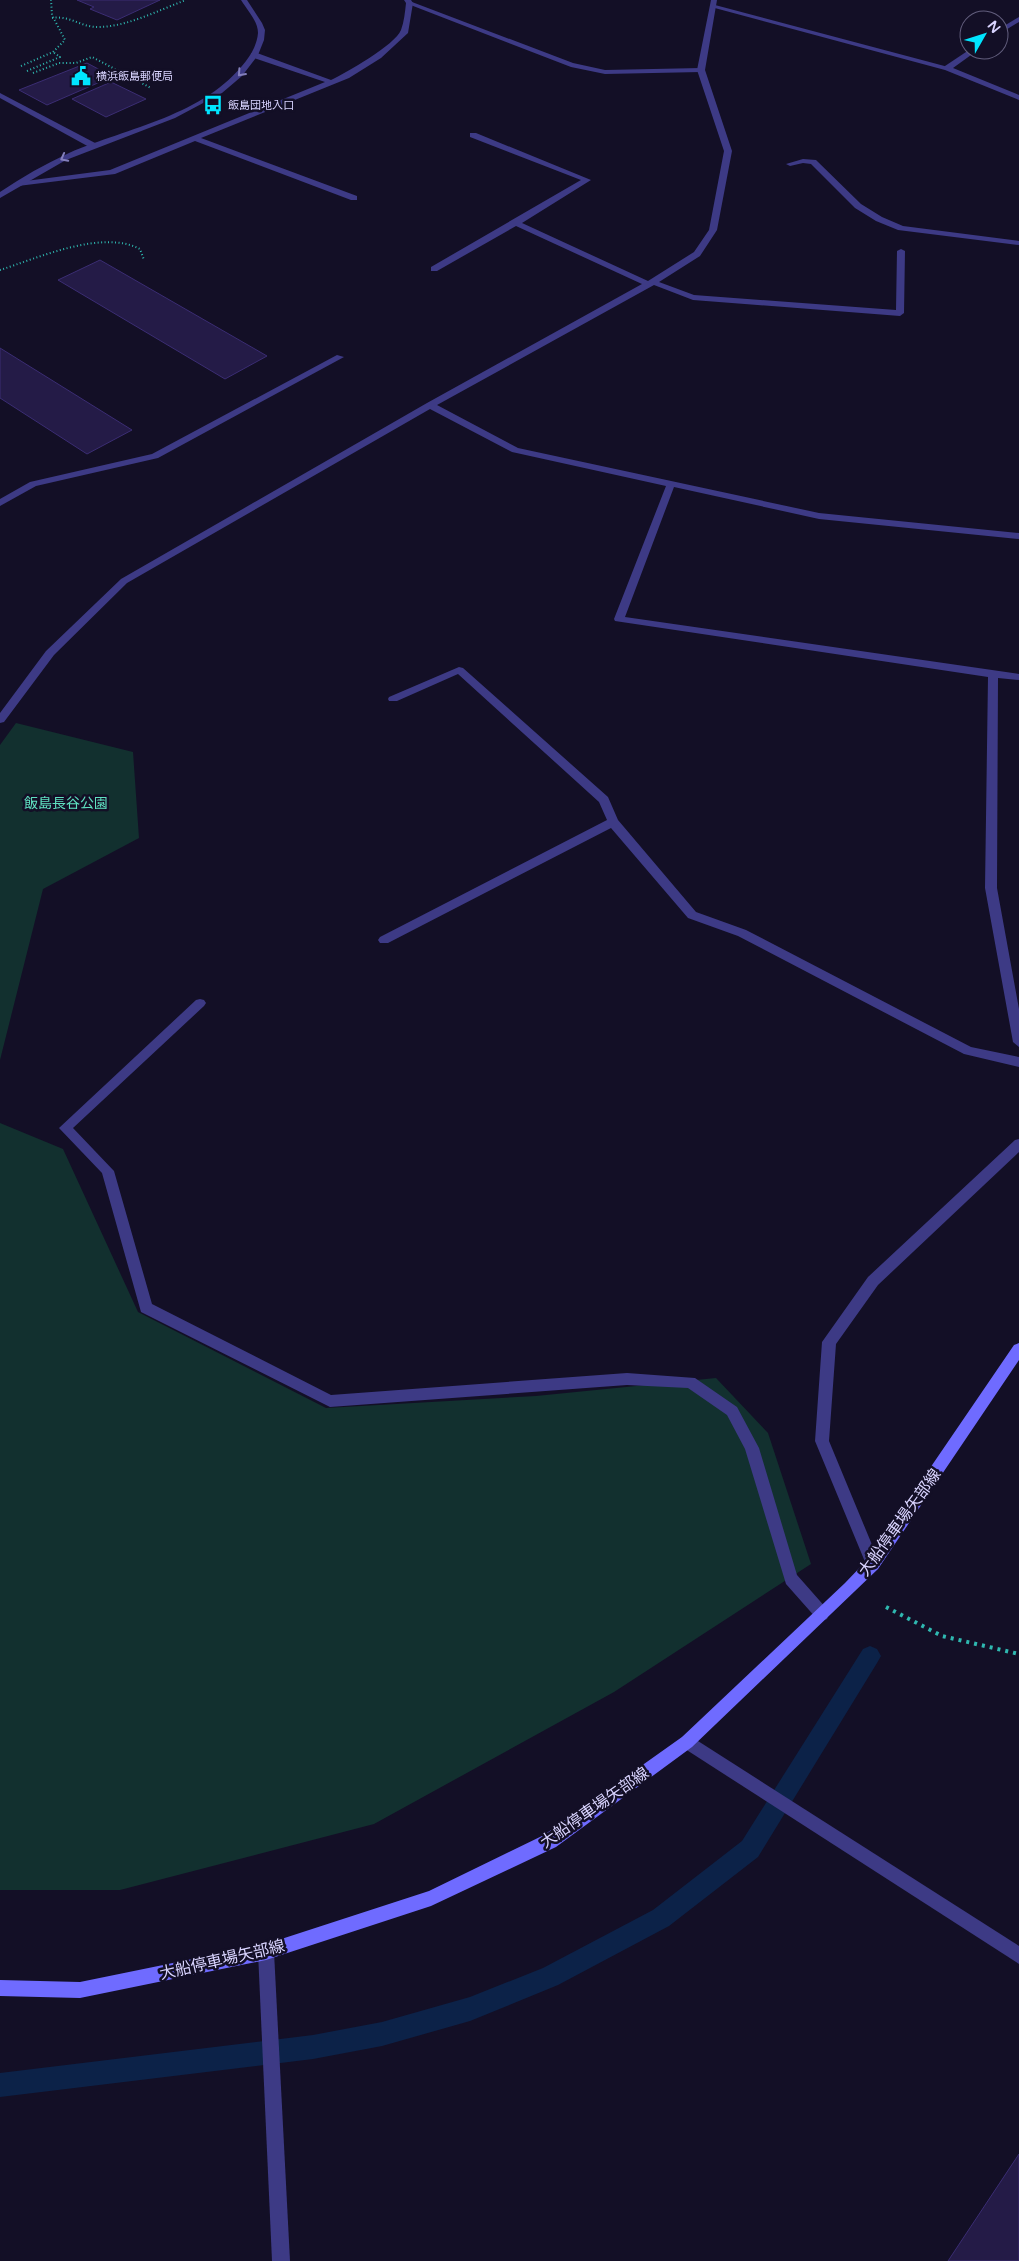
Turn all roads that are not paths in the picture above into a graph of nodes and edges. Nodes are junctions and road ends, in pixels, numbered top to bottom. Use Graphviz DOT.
graph roads {
  1 [pos="244,0"];
  2 [pos="409,2"];
  3 [pos="713,3"];
  4 [pos="254,55"];
  5 [pos="960,60"];
  6 [pos="948,68"];
  7 [pos="701,70"];
  8 [pos="331,82"];
  9 [pos="0,95"];
  10 [pos="1019,98"];
  11 [pos="473,136"];
  12 [pos="194,138"];
  13 [pos="94,146"];
  14 [pos="790,164"];
  15 [pos="18,184"];
  16 [pos="0,196"];
  17 [pos="354,198"];
  18 [pos="516,224"];
  19 [pos="1019,243"];
  20 [pos="901,251"];
  21 [pos="434,270"];
  22 [pos="650,283"];
  23 [pos="340,357"];
  24 [pos="430,405"];
  25 [pos="671,484"];
  26 [pos="0,503"];
  27 [pos="1019,536"];
  28 [pos="993,674"];
  29 [pos="1019,676"];
  30 [pos="393,699"];
  31 [pos="0,720"];
  32 [pos="613,822"];
  33 [pos="384,940"];
  34 [pos="200,1003"];
  35 [pos="1019,1042"];
  36 [pos="1019,1062"];
  37 [pos="1019,1144"];
  38 [pos="1019,1349"];
  39 [pos="873,1564"];
  40 [pos="822,1614"];
  41 [pos="687,1742"];
  42 [pos="266,1952"];
  43 [pos="1019,1956"];
  44 [pos="0,1988"];
  45 [pos="281,2261"];
  1 -- 4 [label="street"];
  2 -- 7 [label="street"];
  2 -- 8 [label="street"];
  3 -- 6 [label="street"];
  3 -- 7 [label="street"];
  4 -- 8 [label="street"];
  4 -- 13 [label="street, one-way"];
  5 -- 6 [label="street"];
  6 -- 10 [label="street"];
  7 -- 22 [label="street"];
  8 -- 12 [label="street"];
  9 -- 13 [label="street"];
  11 -- 18 [label="street"];
  12 -- 15 [label="street"];
  12 -- 17 [label="street"];
  13 -- 15 [label="street, one-way"];
  14 -- 19 [label="street"];
  15 -- 16 [label="street"];
  18 -- 21 [label="street"];
  18 -- 22 [label="street"];
  20 -- 22 [label="street"];
  22 -- 24 [label="street"];
  23 -- 26 [label="street"];
  24 -- 25 [label="street"];
  24 -- 31 [label="street"];
  25 -- 27 [label="street"];
  25 -- 28 [label="street"];
  28 -- 29 [label="street"];
  28 -- 35 [label="street"];
  30 -- 32 [label="street"];
  32 -- 33 [label="street"];
  32 -- 36 [label="street"];
  34 -- 40 [label="street"];
  37 -- 39 [label="street"];
  38 -- 39 [label="main road, 大船停車場矢部線"];
  39 -- 40 [label="main road, 大船停車場矢部線"];
  40 -- 41 [label="main road, 大船停車場矢部線"];
  41 -- 42 [label="main road, 大船停車場矢部線"];
  41 -- 43 [label="street"];
  42 -- 44 [label="main road, 大船停車場矢部線"];
  42 -- 45 [label="street"];
}
